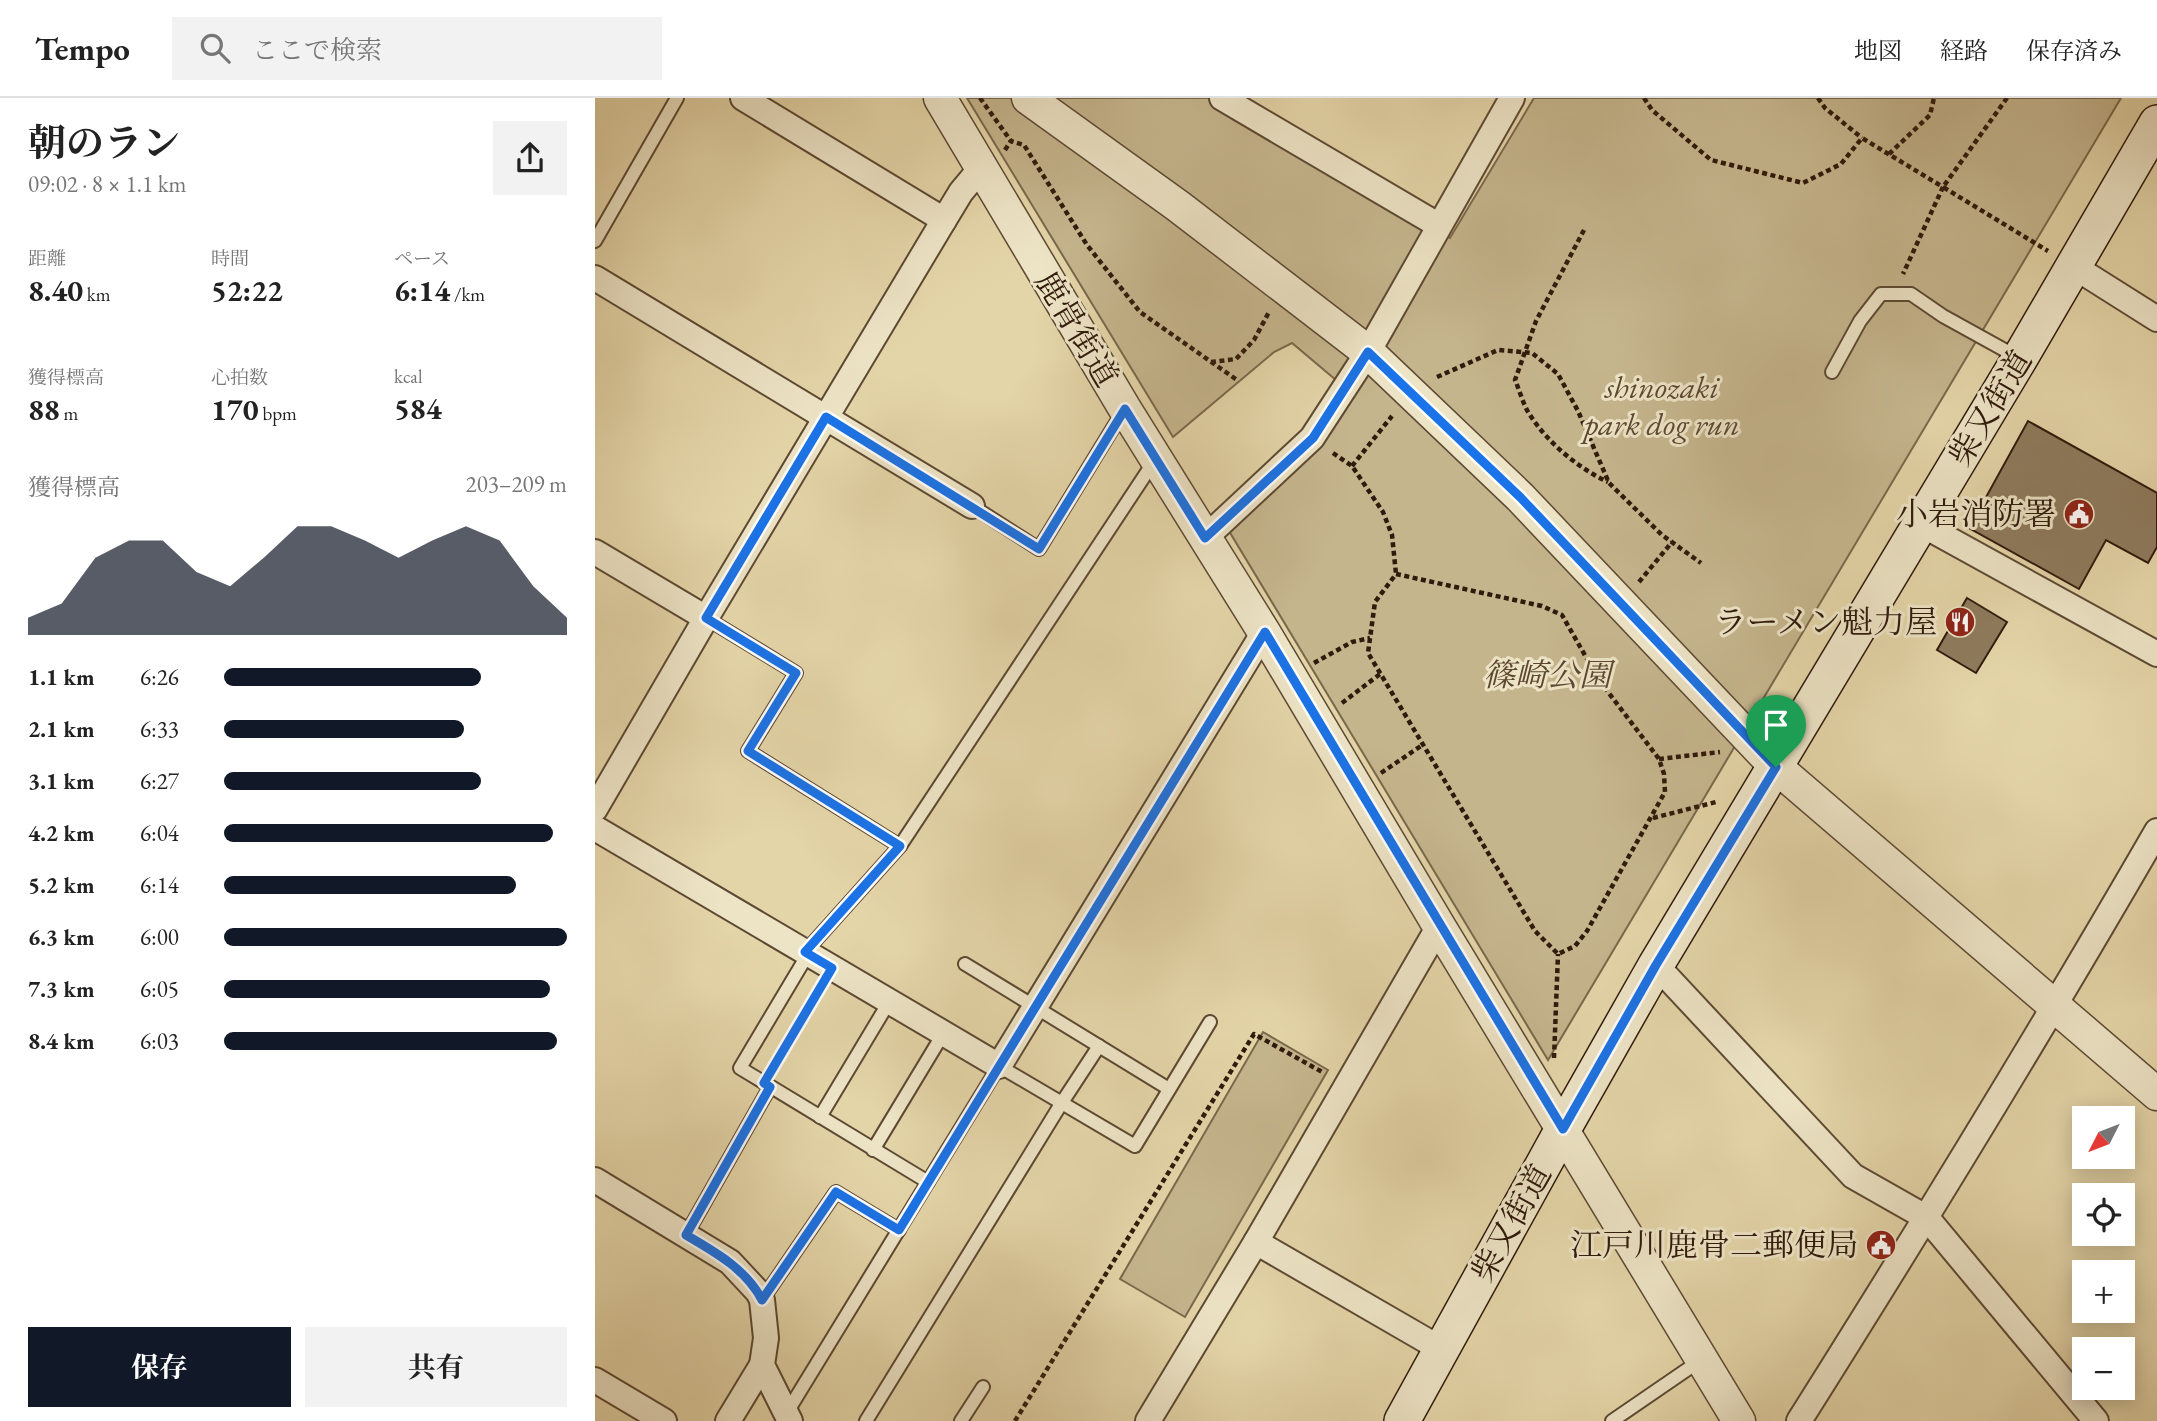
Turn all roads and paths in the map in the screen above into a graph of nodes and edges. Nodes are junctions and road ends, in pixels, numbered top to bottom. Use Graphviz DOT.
graph roads {
  1 [pos="677,98"];
  2 [pos="743,98"];
  3 [pos="980,98"];
  4 [pos="1028,98"];
  5 [pos="1222,98"];
  6 [pos="1512,98"];
  7 [pos="1644,98"];
  8 [pos="1818,98"];
  9 [pos="1934,98"];
  10 [pos="2007,98"];
  11 [pos="952,102"];
  12 [pos="2157,123"];
  13 [pos="1863,138"];
  14 [pos="1011,141"];
  15 [pos="1889,155"];
  16 [pos="984,173"];
  17 [pos="1943,187"];
  18 [pos="944,220"];
  19 [pos="1438,225"];
  20 [pos="1584,230"];
  21 [pos="595,241"];
  22 [pos="2073,266"];
  23 [pos="595,278"];
  24 [pos="1894,294"];
  25 [pos="1271,310"];
  26 [pos="2157,319"];
  27 [pos="1368,352"];
  28 [pos="1524,352"];
  29 [pos="2020,358"];
  30 [pos="1211,362"];
  31 [pos="1832,372"];
  32 [pos="1237,380"];
  33 [pos="1404,406"];
  34 [pos="1125,409"];
  35 [pos="826,417"];
  36 [pos="1313,438"];
  37 [pos="1155,459"];
  38 [pos="1352,466"];
  39 [pos="1608,483"];
  40 [pos="972,506"];
  41 [pos="1921,524"];
  42 [pos="1205,538"];
  43 [pos="1672,542"];
  44 [pos="595,552"];
  45 [pos="1701,563"];
  46 [pos="1396,574"];
  47 [pos="1639,582"];
  48 [pos="706,618"];
  49 [pos="1265,632"];
  50 [pos="1370,638"];
  51 [pos="2157,654"];
  52 [pos="1307,668"];
  53 [pos="1380,674"];
  54 [pos="1333,710"];
  55 [pos="1424,744"];
  56 [pos="1724,752"];
  57 [pos="1659,759"];
  58 [pos="1776,767"];
  59 [pos="1373,779"];
  60 [pos="1719,802"];
  61 [pos="595,809"];
  62 [pos="1652,818"];
  63 [pos="595,828"];
  64 [pos="2157,831"];
  65 [pos="900,846"];
  66 [pos="1439,926"];
  67 [pos="806,953"];
  68 [pos="1557,954"];
  69 [pos="965,964"];
  70 [pos="1656,965"];
  71 [pos="832,968"];
  72 [pos="890,1002"];
  73 [pos="2056,1006"];
  74 [pos="1034,1008"];
  75 [pos="1210,1022"];
  76 [pos="943,1034"];
  77 [pos="1099,1046"];
  78 [pos="999,1066"];
  79 [pos="1554,1068"];
  80 [pos="1330,1076"];
  81 [pos="767,1085"];
  82 [pos="1169,1089"];
  83 [pos="2157,1094"];
  84 [pos="1061,1104"];
  85 [pos="820,1117"];
  86 [pos="1563,1129"];
  87 [pos="873,1150"];
  88 [pos="595,1180"];
  89 [pos="928,1182"];
  90 [pos="1927,1218"];
  91 [pos="899,1230"];
  92 [pos="686,1235"];
  93 [pos="1256,1242"];
  94 [pos="762,1300"];
  95 [pos="1441,1349"];
  96 [pos="1703,1359"];
  97 [pos="762,1365"];
  98 [pos="595,1380"];
  99 [pos="983,1387"];
  100 [pos="788,1418"];
  101 [pos="664,1421"];
  102 [pos="728,1421"];
  103 [pos="866,1421"];
  104 [pos="961,1421"];
  105 [pos="1015,1421"];
  106 [pos="1149,1421"];
  107 [pos="1402,1421"];
  108 [pos="1612,1421"];
  109 [pos="1739,1421"];
  110 [pos="1799,1421"];
  111 [pos="2096,1421"];
  1 -- 21 [label="lane"];
  2 -- 18 [label="street"];
  3 -- 14 [label="path"];
  4 -- 27 [label="street"];
  5 -- 19 [label="street"];
  6 -- 19 [label="street"];
  7 -- 13 [label="path"];
  8 -- 13 [label="path"];
  9 -- 15 [label="path"];
  10 -- 17 [label="path"];
  11 -- 16 [label="street, 鹿骨街道"];
  12 -- 22 [label="main road, 柴又街道"];
  13 -- 15 [label="path"];
  14 -- 16 [label="path"];
  14 -- 30 [label="path"];
  15 -- 17 [label="path"];
  16 -- 18 [label="street"];
  16 -- 34 [label="street, 鹿骨街道"];
  17 -- 22 [label="path"];
  17 -- 24 [label="path"];
  18 -- 35 [label="street"];
  19 -- 27 [label="street"];
  20 -- 28 [label="path"];
  22 -- 26 [label="street"];
  22 -- 29 [label="main road, 柴又街道"];
  23 -- 35 [label="street"];
  24 -- 29 [label="lane"];
  24 -- 31 [label="lane"];
  25 -- 30 [label="path"];
  27 -- 33 [label="street"];
  27 -- 36 [label="street"];
  28 -- 33 [label="path"];
  28 -- 39 [label="path"];
  28 -- 39 [label="path"];
  29 -- 41 [label="main road, 柴又街道"];
  30 -- 32 [label="path"];
  33 -- 38 [label="path"];
  33 -- 58 [label="street"];
  34 -- 37 [label="street, 鹿骨街道"];
  34 -- 40 [label="lane"];
  35 -- 40 [label="street"];
  35 -- 48 [label="street"];
  36 -- 38 [label="path"];
  36 -- 42 [label="street"];
  37 -- 42 [label="street, 鹿骨街道"];
  37 -- 65 [label="lane"];
  38 -- 46 [label="path"];
  39 -- 43 [label="path"];
  41 -- 51 [label="street"];
  41 -- 58 [label="main road, 柴又街道"];
  42 -- 49 [label="street, 鹿骨街道"];
  43 -- 45 [label="path"];
  43 -- 47 [label="path"];
  44 -- 48 [label="street"];
  46 -- 50 [label="path"];
  46 -- 57 [label="path"];
  48 -- 61 [label="street"];
  48 -- 65 [label="lane"];
  49 -- 66 [label="street, 鹿骨街道"];
  49 -- 74 [label="street"];
  50 -- 52 [label="path"];
  50 -- 53 [label="path"];
  53 -- 54 [label="path"];
  53 -- 55 [label="path"];
  55 -- 59 [label="path"];
  55 -- 68 [label="path"];
  56 -- 57 [label="path"];
  57 -- 62 [label="path"];
  58 -- 70 [label="main road, 柴又街道"];
  58 -- 73 [label="street"];
  60 -- 62 [label="path"];
  62 -- 68 [label="path"];
  63 -- 67 [label="street"];
  64 -- 73 [label="street"];
  65 -- 67 [label="lane"];
  66 -- 86 [label="street, 鹿骨街道"];
  66 -- 93 [label="street"];
  67 -- 71 [label="street"];
  67 -- 81 [label="lane"];
  68 -- 79 [label="path"];
  69 -- 74 [label="lane"];
  70 -- 86 [label="main road, 柴又街道"];
  70 -- 90 [label="street"];
  71 -- 72 [label="street"];
  71 -- 81 [label="path"];
  72 -- 76 [label="street"];
  72 -- 85 [label="lane"];
  73 -- 83 [label="street"];
  73 -- 90 [label="street"];
  74 -- 77 [label="lane"];
  74 -- 78 [label="street"];
  75 -- 82 [label="lane"];
  76 -- 78 [label="street"];
  76 -- 87 [label="lane"];
  77 -- 82 [label="lane"];
  77 -- 84 [label="lane"];
  78 -- 84 [label="lane"];
  78 -- 89 [label="lane"];
  80 -- 105 [label="path"];
  81 -- 85 [label="lane"];
  81 -- 92 [label="lane"];
  82 -- 84 [label="lane"];
  84 -- 103 [label="lane"];
  85 -- 87 [label="lane"];
  86 -- 95 [label="main road, 柴又街道"];
  86 -- 96 [label="street, 鹿骨街道"];
  87 -- 89 [label="lane"];
  88 -- 92 [label="street"];
  89 -- 91 [label="lane"];
  90 -- 110 [label="street"];
  90 -- 111 [label="street"];
  91 -- 94 [label="lane"];
  91 -- 100 [label="lane"];
  92 -- 94 [label="street"];
  93 -- 95 [label="street"];
  93 -- 106 [label="street"];
  94 -- 97 [label="street"];
  95 -- 107 [label="main road, 柴又街道"];
  96 -- 108 [label="lane"];
  96 -- 109 [label="street, 鹿骨街道"];
  97 -- 100 [label="street"];
  97 -- 102 [label="street"];
  98 -- 101 [label="street"];
  99 -- 104 [label="lane"];
}
